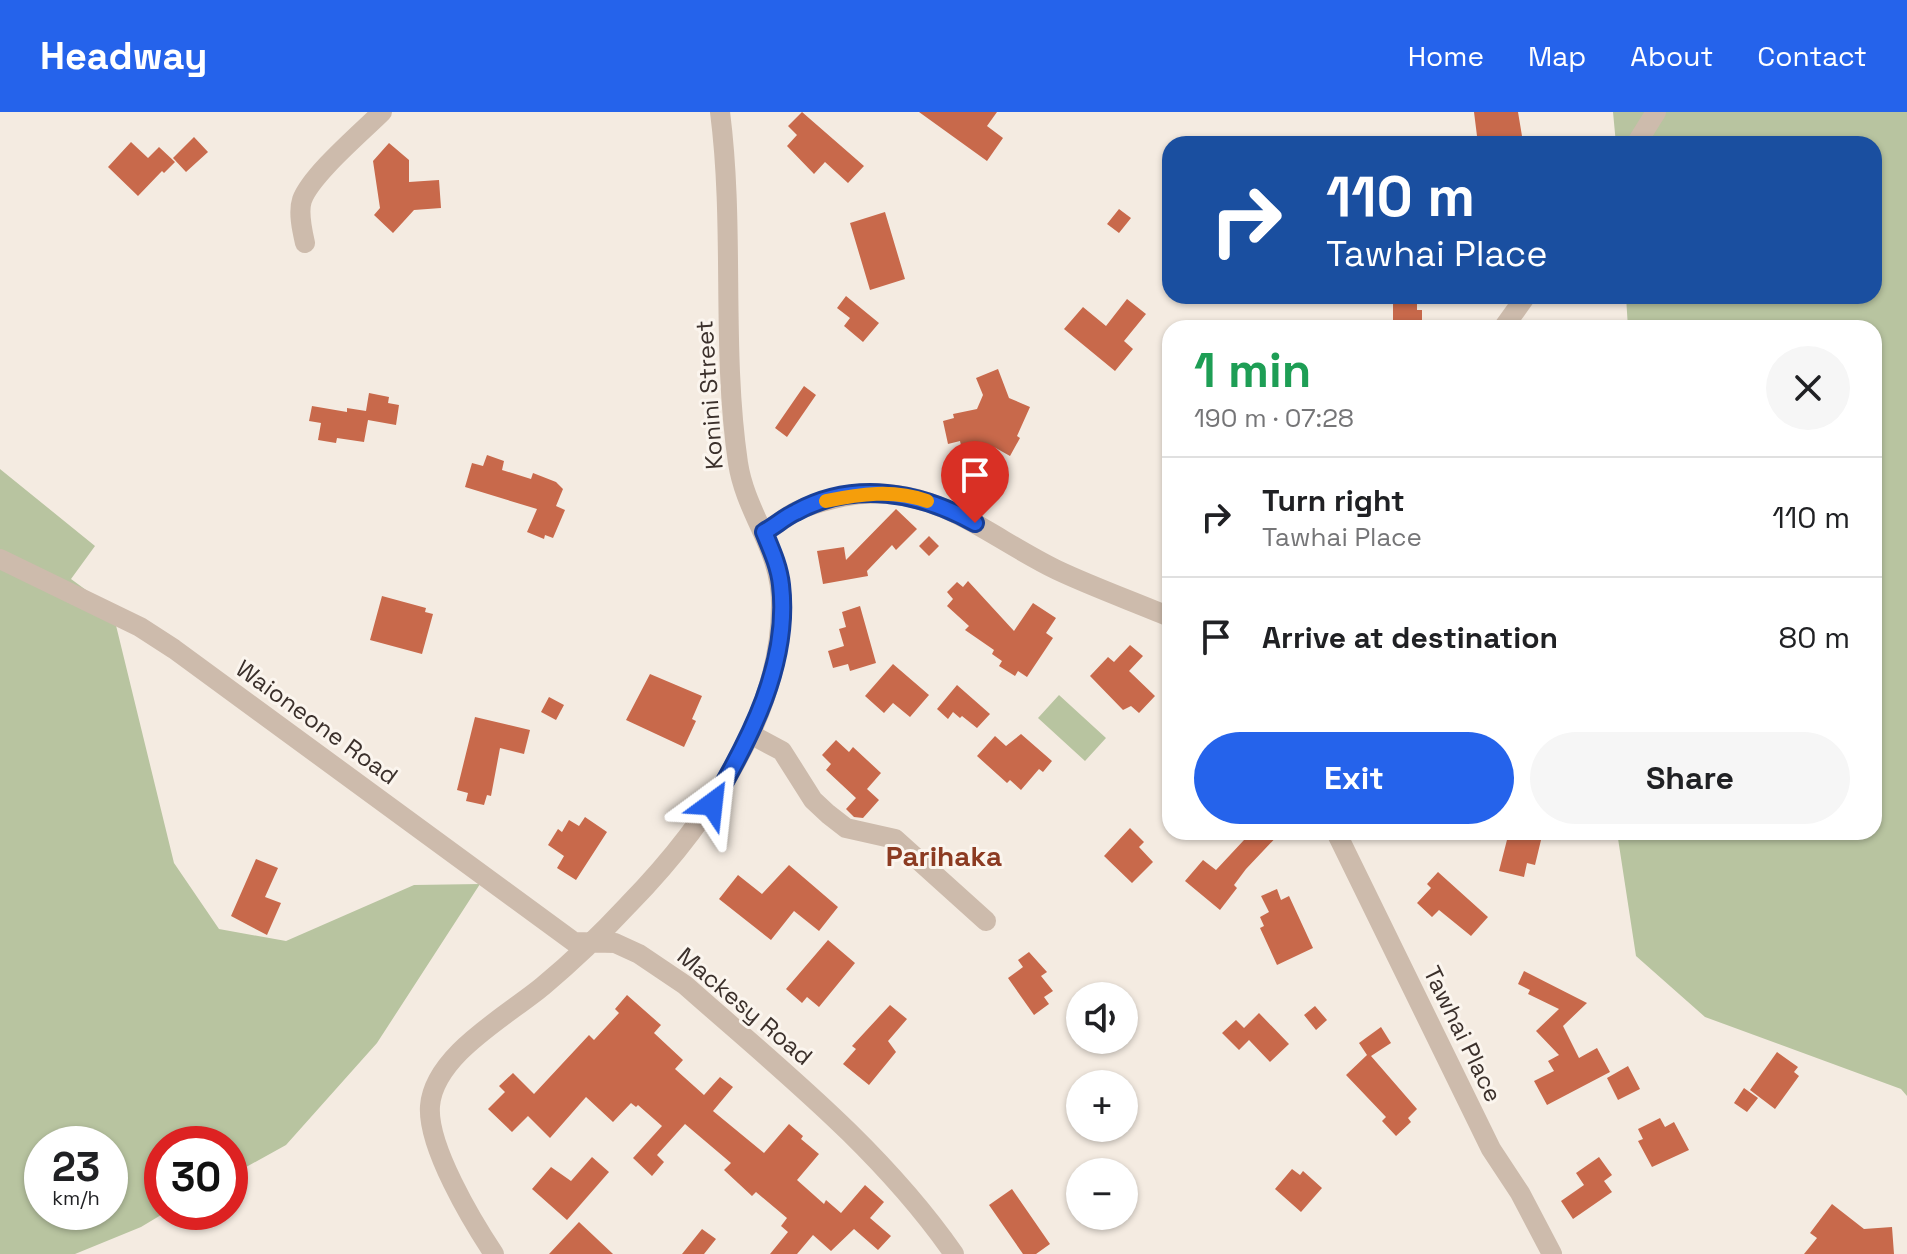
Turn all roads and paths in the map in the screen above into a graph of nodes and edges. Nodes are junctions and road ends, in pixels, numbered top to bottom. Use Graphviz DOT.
graph roads {
  1 [pos="382,112"];
  2 [pos="720,112"];
  3 [pos="1656,112"];
  4 [pos="1641,136"];
  5 [pos="305,243"];
  6 [pos="764,532"];
  7 [pos="0,559"];
  8 [pos="1162,614"];
  9 [pos="750,734"];
  10 [pos="1340,840"];
  11 [pos="986,921"];
  12 [pos="592,942"];
  13 [pos="494,1254"];
  14 [pos="954,1254"];
  15 [pos="1552,1254"];
  1 -- 5 [label="street"];
  2 -- 6 [label="street, Konini Street"];
  3 -- 4 [label="street"];
  6 -- 8 [label="street"];
  6 -- 9 [label="street, Konini Street"];
  7 -- 12 [label="street, Waioneone Road"];
  9 -- 11 [label="street"];
  9 -- 12 [label="street, Konini Street"];
  10 -- 15 [label="street, Tawhai Place"];
  12 -- 13 [label="street"];
  12 -- 14 [label="street, Mackesy Road"];
}
